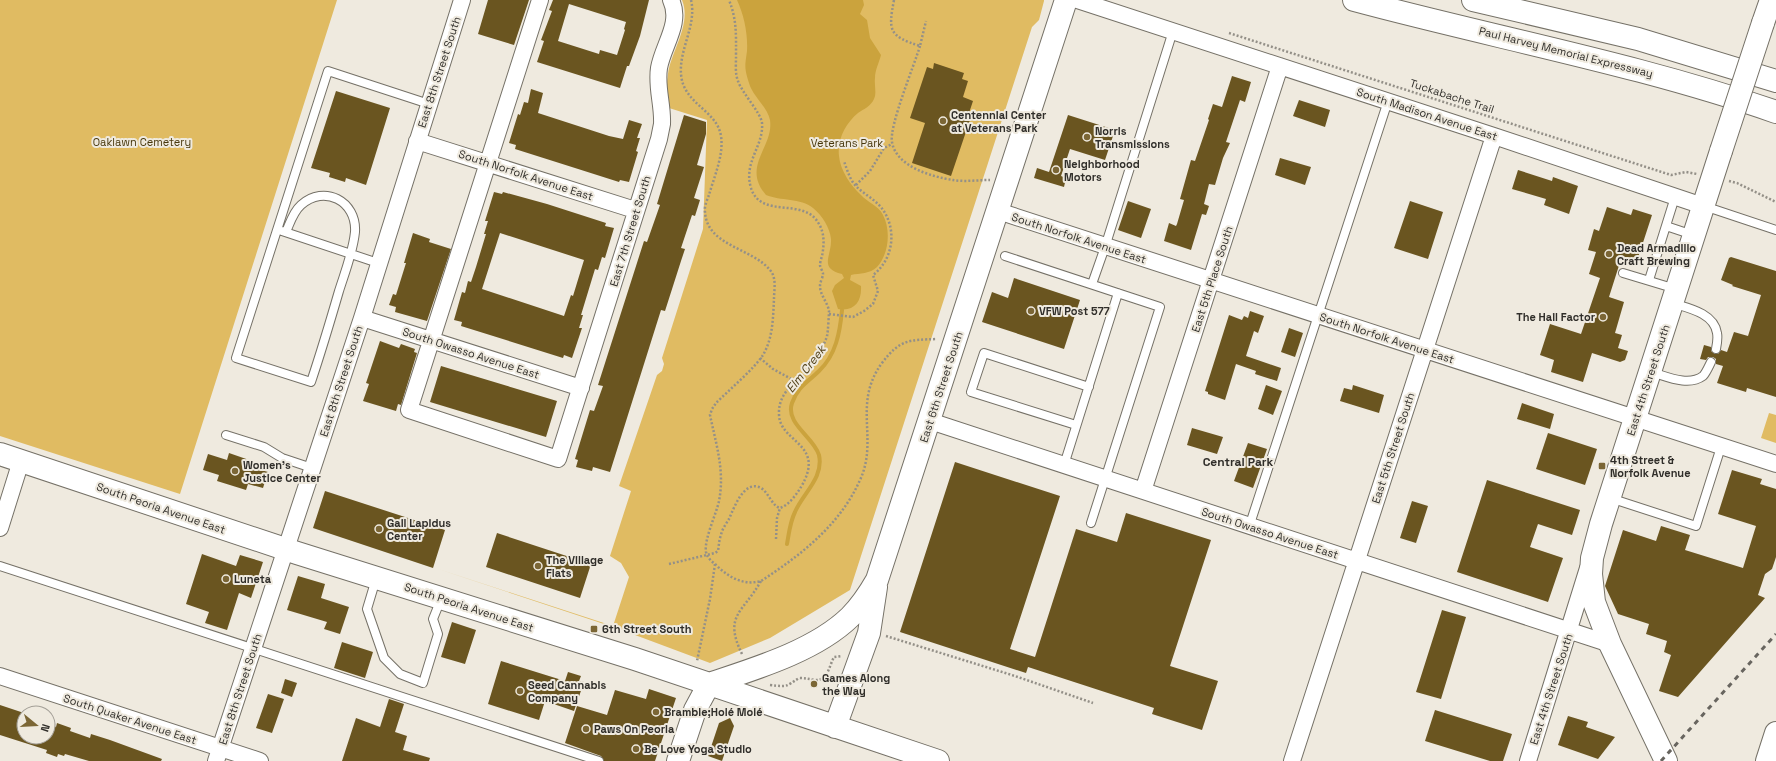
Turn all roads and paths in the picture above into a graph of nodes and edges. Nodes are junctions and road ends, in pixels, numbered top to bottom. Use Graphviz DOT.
graph roads {
  1 [pos="462,0"];
  2 [pos="540,0"];
  3 [pos="671,0"];
  4 [pos="691,0"];
  5 [pos="729,0"];
  6 [pos="894,0"];
  7 [pos="1066,0"];
  8 [pos="1077,0"];
  9 [pos="1354,0"];
  10 [pos="1473,0"];
  11 [pos="1771,0"];
  12 [pos="926,21"];
  13 [pos="1173,31"];
  14 [pos="1227,32"];
  15 [pos="920,46"];
  16 [pos="1280,66"];
  17 [pos="1776,81"];
  18 [pos="1388,101"];
  19 [pos="429,104"];
  20 [pos="1776,112"];
  21 [pos="1494,136"];
  22 [pos="417,141"];
  23 [pos="892,144"];
  24 [pos="844,161"];
  25 [pos="488,163"];
  26 [pos="1712,178"];
  27 [pos="990,180"];
  28 [pos="856,185"];
  29 [pos="1676,197"];
  30 [pos="1776,202"];
  31 [pos="1703,206"];
  32 [pos="636,210"];
  33 [pos="998,211"];
  34 [pos="1666,226"];
  35 [pos="277,229"];
  36 [pos="1776,230"];
  37 [pos="286,232"];
  38 [pos="1694,235"];
  39 [pos="1105,246"];
  40 [pos="351,254"];
  41 [pos="1005,256"];
  42 [pos="378,263"];
  43 [pos="1623,272"];
  44 [pos="1649,280"];
  45 [pos="1212,281"];
  46 [pos="1092,284"];
  47 [pos="1118,294"];
  48 [pos="1674,296"];
  49 [pos="829,314"];
  50 [pos="1318,316"];
  51 [pos="362,318"];
  52 [pos="938,339"];
  53 [pos="431,340"];
  54 [pos="1716,349"];
  55 [pos="1425,351"];
  56 [pos="760,358"];
  57 [pos="1711,362"];
  58 [pos="1650,372"];
  59 [pos="795,380"];
  60 [pos="1089,387"];
  61 [pos="581,388"];
  62 [pos="1635,419"];
  63 [pos="930,421"];
  64 [pos="1076,425"];
  65 [pos="226,434"];
  66 [pos="1721,447"];
  67 [pos="0,454"];
  68 [pos="21,461"];
  69 [pos="1776,464"];
  70 [pos="1064,465"];
  71 [pos="312,468"];
  72 [pos="1105,479"];
  73 [pos="1143,491"];
  74 [pos="1610,498"];
  75 [pos="780,508"];
  76 [pos="1091,522"];
  77 [pos="1249,527"];
  78 [pos="0,528"];
  79 [pos="1597,538"];
  80 [pos="776,539"];
  81 [pos="286,549"];
  82 [pos="707,555"];
  83 [pos="1356,562"];
  84 [pos="669,564"];
  85 [pos="715,564"];
  86 [pos="0,566"];
  87 [pos="376,578"];
  88 [pos="877,580"];
  89 [pos="761,581"];
  90 [pos="441,598"];
  91 [pos="1569,631"];
  92 [pos="884,635"];
  93 [pos="1610,644"];
  94 [pos="253,649"];
  95 [pos="743,655"];
  96 [pos="844,656"];
  97 [pos="696,664"];
  98 [pos="0,676"];
  99 [pos="709,684"];
  100 [pos="767,684"];
  101 [pos="1093,703"];
  102 [pos="835,727"];
  103 [pos="1776,733"];
  104 [pos="218,754"];
  105 [pos="260,761"];
  106 [pos="599,761"];
  107 [pos="678,761"];
  108 [pos="938,761"];
  109 [pos="1292,761"];
  110 [pos="1528,761"];
  111 [pos="1666,761"];
  112 [pos="1768,761"];
  1 -- 19 [label="street, East 8th Street South"];
  2 -- 25 [label="street"];
  3 -- 32 [label="street, East 7th Street South"];
  4 -- 56 [label="path"];
  5 -- 49 [label="path"];
  6 -- 15 [label="path"];
  7 -- 33 [label="main road, East 6th Street South"];
  8 -- 13 [label="street, South Madison Avenue East"];
  9 -- 20 [label="main road, Paul Harvey Memorial Expressway"];
  10 -- 17 [label="main road"];
  11 -- 26 [label="main road, East 4th Street South, bridge"];
  12 -- 15 [label="path"];
  13 -- 16 [label="street, South Madison Avenue East"];
  13 -- 39 [label="lane"];
  14 -- 26 [label="path, Tuckabache Trail"];
  15 -- 23 [label="path"];
  16 -- 18 [label="street, South Madison Avenue East"];
  16 -- 45 [label="street, East 5th Place South"];
  18 -- 21 [label="street, South Madison Avenue East"];
  18 -- 50 [label="lane"];
  19 -- 22 [label="street, East 8th Street South"];
  19 -- 35 [label="lane"];
  21 -- 29 [label="street, South Madison Avenue East"];
  21 -- 55 [label="street, East 5th Street South"];
  22 -- 25 [label="street, South Norfolk Avenue East"];
  22 -- 42 [label="street, East 8th Street South"];
  23 -- 27 [label="path"];
  23 -- 28 [label="path"];
  24 -- 28 [label="path"];
  25 -- 32 [label="street, South Norfolk Avenue East"];
  25 -- 53 [label="street"];
  26 -- 30 [label="path, Tuckabache Trail"];
  26 -- 31 [label="main road, East 4th Street South"];
  28 -- 49 [label="path"];
  29 -- 31 [label="street, South Madison Avenue East"];
  29 -- 34 [label="lane"];
  31 -- 36 [label="lane, South Madison Avenue East"];
  31 -- 38 [label="main road, East 4th Street South"];
  32 -- 61 [label="street, East 7th Street South"];
  33 -- 39 [label="street, South Norfolk Avenue East"];
  33 -- 63 [label="main road, East 6th Street South"];
  34 -- 38 [label="lane"];
  34 -- 44 [label="lane"];
  35 -- 37 [label="lane"];
  35 -- 40 [label="lane"];
  37 -- 40 [label="lane"];
  37 -- 40 [label="lane"];
  38 -- 48 [label="main road, East 4th Street South"];
  39 -- 45 [label="street, South Norfolk Avenue East"];
  39 -- 46 [label="lane"];
  40 -- 42 [label="lane"];
  41 -- 46 [label="lane"];
  42 -- 51 [label="street, East 8th Street South"];
  43 -- 44 [label="lane"];
  44 -- 48 [label="lane"];
  45 -- 50 [label="street, South Norfolk Avenue East"];
  45 -- 73 [label="street, East 5th Place South"];
  46 -- 47 [label="lane"];
  47 -- 60 [label="lane"];
  47 -- 72 [label="lane"];
  48 -- 54 [label="lane"];
  48 -- 58 [label="main road, East 4th Street South"];
  49 -- 59 [label="path"];
  50 -- 55 [label="street, South Norfolk Avenue East"];
  50 -- 77 [label="lane"];
  51 -- 53 [label="street, South Owasso Avenue East"];
  51 -- 71 [label="street, East 8th Street South"];
  52 -- 89 [label="path"];
  53 -- 61 [label="street, South Owasso Avenue East"];
  53 -- 61 [label="street, East 7th Street South"];
  55 -- 62 [label="street, South Norfolk Avenue East"];
  55 -- 83 [label="street, East 5th Street South"];
  56 -- 59 [label="path"];
  56 -- 82 [label="path"];
  57 -- 58 [label="lane"];
  58 -- 62 [label="main road, East 4th Street South"];
  59 -- 75 [label="path"];
  60 -- 64 [label="lane"];
  60 -- 64 [label="lane"];
  62 -- 66 [label="street, South Norfolk Avenue East"];
  62 -- 74 [label="main road, East 4th Street South"];
  63 -- 70 [label="street, South Owasso Avenue East"];
  63 -- 88 [label="main road, East 6th Street South"];
  64 -- 70 [label="lane"];
  65 -- 71 [label="lane"];
  66 -- 69 [label="street, South Norfolk Avenue East"];
  66 -- 74 [label="lane"];
  67 -- 68 [label="main road, South Peoria Avenue East"];
  68 -- 78 [label="street"];
  68 -- 81 [label="main road, South Peoria Avenue East"];
  70 -- 72 [label="street, South Owasso Avenue East"];
  71 -- 81 [label="street, East 8th Street South"];
  72 -- 73 [label="street, South Owasso Avenue East"];
  72 -- 76 [label="lane"];
  73 -- 77 [label="street, South Owasso Avenue East"];
  74 -- 79 [label="main road, East 4th Street South"];
  75 -- 80 [label="path"];
  75 -- 82 [label="path"];
  77 -- 83 [label="street, South Owasso Avenue East"];
  79 -- 91 [label="street, East 4th Street South"];
  79 -- 93 [label="main road"];
  81 -- 87 [label="main road, South Peoria Avenue East"];
  81 -- 94 [label="street, East 8th Street South"];
  82 -- 84 [label="path"];
  82 -- 85 [label="path"];
  83 -- 91 [label="street, South Owasso Avenue East"];
  83 -- 109 [label="street, East 5th Street South"];
  85 -- 89 [label="path"];
  85 -- 97 [label="path"];
  86 -- 94 [label="lane"];
  87 -- 90 [label="main road, South Peoria Avenue East"];
  87 -- 90 [label="lane"];
  88 -- 99 [label="main road, East 6th Street South"];
  88 -- 102 [label="main road"];
  89 -- 95 [label="path"];
  90 -- 99 [label="main road, South Peoria Avenue East"];
  91 -- 93 [label="street, South Owasso Avenue East"];
  91 -- 110 [label="street, East 4th Street South"];
  92 -- 101 [label="path"];
  93 -- 111 [label="main road"];
  94 -- 104 [label="street, East 8th Street South"];
  94 -- 106 [label="lane"];
  96 -- 100 [label="path"];
  98 -- 104 [label="street, South Quaker Avenue East"];
  99 -- 102 [label="main road, South Peoria Avenue East"];
  99 -- 107 [label="main road"];
  102 -- 108 [label="main road, South Peoria Avenue East"];
  103 -- 112 [label="main road"];
  104 -- 105 [label="street, South Quaker Avenue East"];
}
